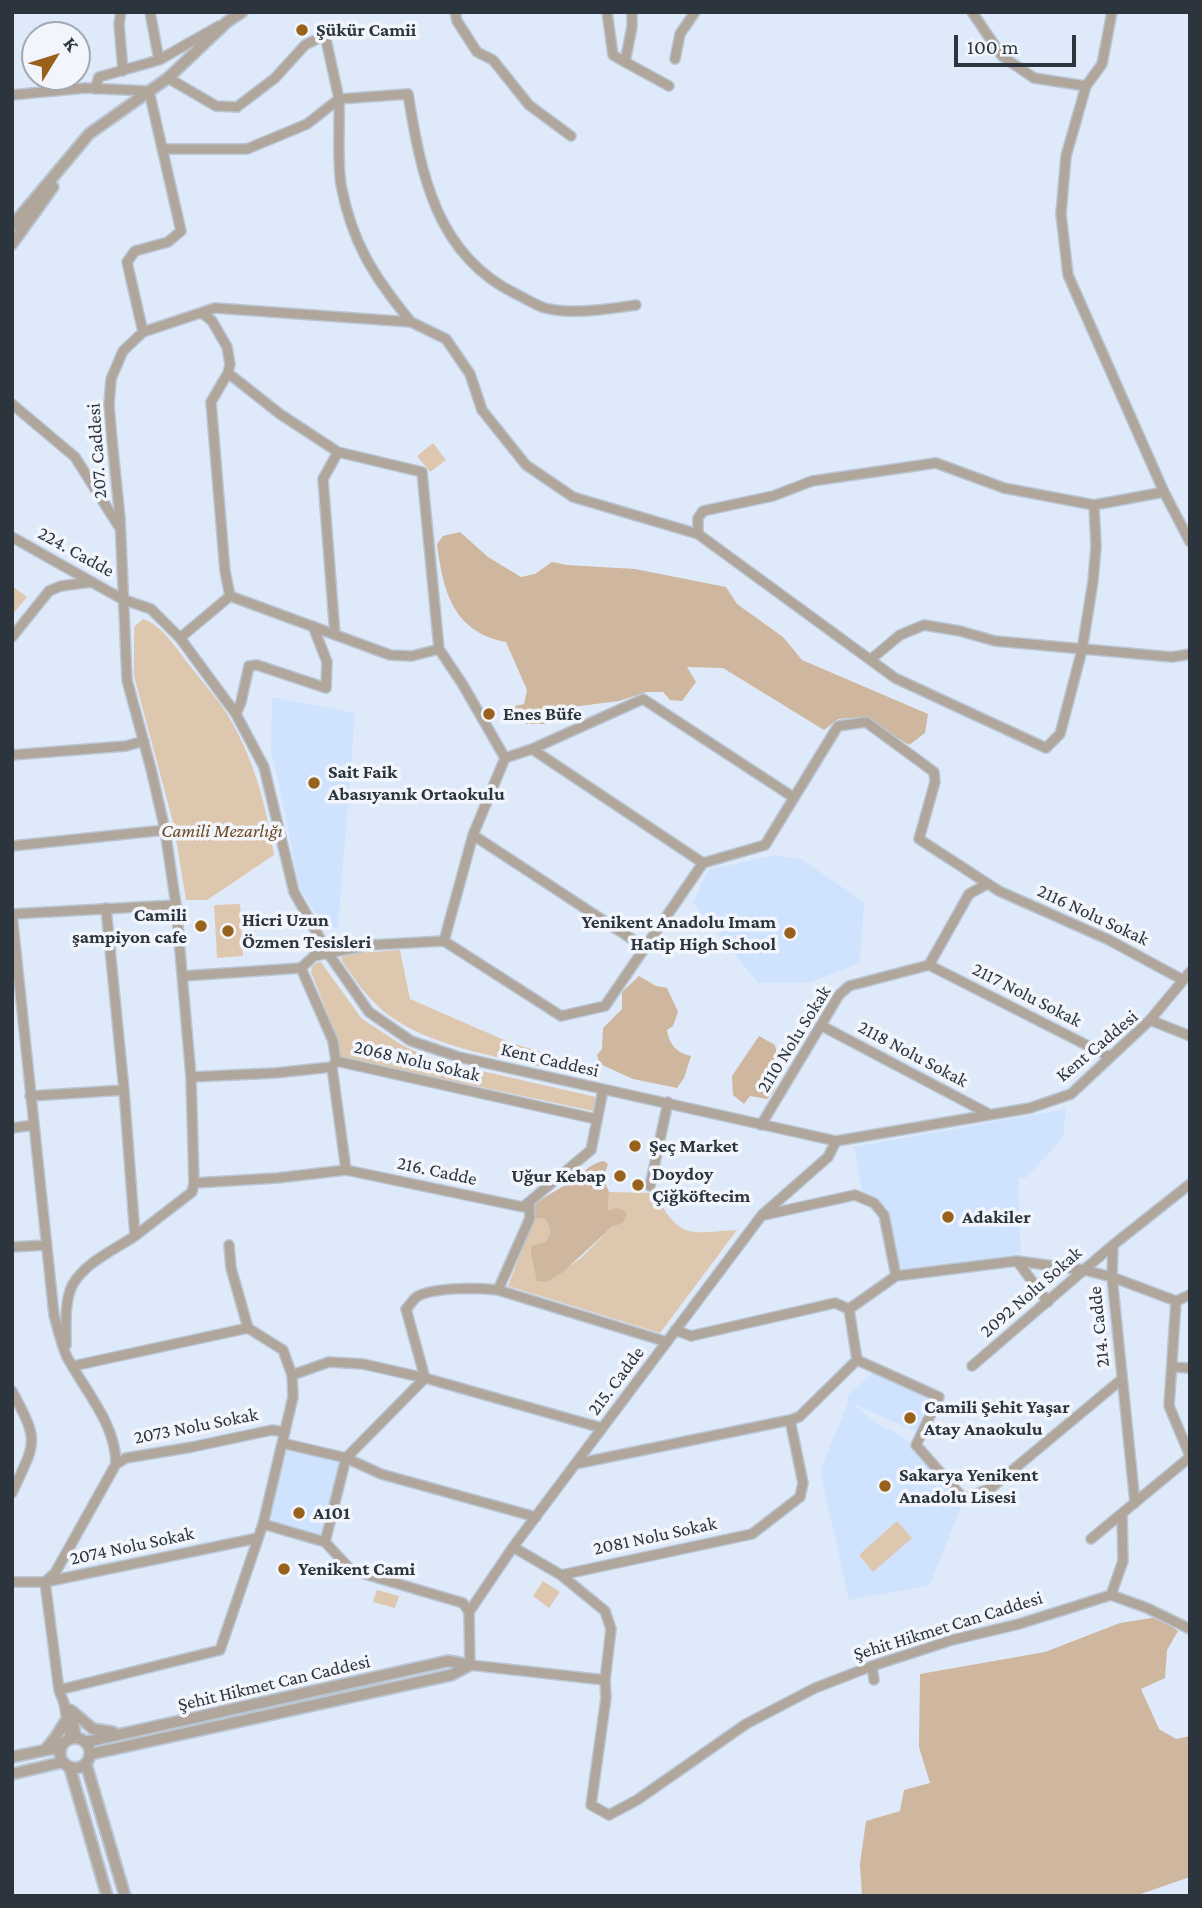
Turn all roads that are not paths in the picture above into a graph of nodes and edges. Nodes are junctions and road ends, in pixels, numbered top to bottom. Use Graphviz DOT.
graph roads {
  1 [pos="121,12"];
  2 [pos="150,12"];
  3 [pos="242,12"];
  4 [pos="455,12"];
  5 [pos="607,12"];
  6 [pos="632,12"];
  7 [pos="695,12"];
  8 [pos="972,12"];
  9 [pos="1112,12"];
  10 [pos="227,22"];
  11 [pos="675,59"];
  12 [pos="159,60"];
  13 [pos="625,62"];
  14 [pos="123,71"];
  15 [pos="168,78"];
  16 [pos="669,86"];
  17 [pos="1086,86"];
  18 [pos="94,89"];
  19 [pos="149,91"];
  20 [pos="12,95"];
  21 [pos="339,99"];
  22 [pos="89,134"];
  23 [pos="571,136"];
  24 [pos="162,149"];
  25 [pos="12,226"];
  26 [pos="12,244"];
  27 [pos="636,305"];
  28 [pos="202,313"];
  29 [pos="411,321"];
  30 [pos="143,332"];
  31 [pos="228,373"];
  32 [pos="12,404"];
  33 [pos="338,452"];
  34 [pos="1164,492"];
  35 [pos="1094,505"];
  36 [pos="120,528"];
  37 [pos="698,534"];
  38 [pos="12,537"];
  39 [pos="1190,542"];
  40 [pos="94,582"];
  41 [pos="230,596"];
  42 [pos="122,599"];
  43 [pos="313,626"];
  44 [pos="335,635"];
  45 [pos="12,638"];
  46 [pos="180,638"];
  47 [pos="439,649"];
  48 [pos="1082,650"];
  49 [pos="1190,654"];
  50 [pos="870,660"];
  51 [pos="236,714"];
  52 [pos="144,741"];
  53 [pos="532,749"];
  54 [pos="12,755"];
  55 [pos="505,758"];
  56 [pos="793,797"];
  57 [pos="164,830"];
  58 [pos="473,835"];
  59 [pos="12,846"];
  60 [pos="703,863"];
  61 [pos="987,884"];
  62 [pos="176,905"];
  63 [pos="106,908"];
  64 [pos="12,914"];
  65 [pos="444,940"];
  66 [pos="644,947"];
  67 [pos="328,953"];
  68 [pos="929,965"];
  69 [pos="301,968"];
  70 [pos="183,975"];
  71 [pos="1186,976"];
  72 [pos="1150,1020"];
  73 [pos="822,1026"];
  74 [pos="1190,1036"];
  75 [pos="1110,1057"];
  76 [pos="334,1064"];
  77 [pos="191,1077"];
  78 [pos="124,1090"];
  79 [pos="603,1090"];
  80 [pos="30,1096"];
  81 [pos="668,1102"];
  82 [pos="987,1113"];
  83 [pos="596,1119"];
  84 [pos="34,1125"];
  85 [pos="761,1125"];
  86 [pos="12,1128"];
  87 [pos="836,1141"];
  88 [pos="346,1170"];
  89 [pos="194,1183"];
  90 [pos="650,1186"];
  91 [pos="1187,1189"];
  92 [pos="529,1203"];
  93 [pos="762,1215"];
  94 [pos="135,1236"];
  95 [pos="47,1245"];
  96 [pos="229,1245"];
  97 [pos="1114,1245"];
  98 [pos="12,1247"];
  99 [pos="1017,1261"];
  100 [pos="1084,1270"];
  101 [pos="896,1276"];
  102 [pos="1112,1278"];
  103 [pos="498,1290"];
  104 [pos="1190,1295"];
  105 [pos="1176,1301"];
  106 [pos="1048,1302"];
  107 [pos="849,1309"];
  108 [pos="248,1328"];
  109 [pos="675,1330"];
  110 [pos="667,1342"];
  111 [pos="66,1354"];
  112 [pos="857,1360"];
  113 [pos="73,1366"];
  114 [pos="972,1366"];
  115 [pos="1173,1367"];
  116 [pos="1190,1368"];
  117 [pos="292,1375"];
  118 [pos="425,1378"];
  119 [pos="1122,1379"];
  120 [pos="12,1391"];
  121 [pos="790,1420"];
  122 [pos="602,1428"];
  123 [pos="285,1432"];
  124 [pos="282,1443"];
  125 [pos="1190,1456"];
  126 [pos="346,1458"];
  127 [pos="116,1464"];
  128 [pos="575,1464"];
  129 [pos="12,1493"];
  130 [pos="1135,1503"];
  131 [pos="1122,1514"];
  132 [pos="536,1517"];
  133 [pos="262,1524"];
  134 [pos="258,1538"];
  135 [pos="1091,1539"];
  136 [pos="325,1542"];
  137 [pos="513,1546"];
  138 [pos="561,1574"];
  139 [pos="12,1582"];
  140 [pos="45,1582"];
  141 [pos="1111,1595"];
  142 [pos="469,1612"];
  143 [pos="1190,1629"];
  144 [pos="470,1665"];
  145 [pos="872,1666"];
  146 [pos="605,1680"];
  147 [pos="874,1680"];
  148 [pos="59,1690"];
  149 [pos="67,1711"];
  150 [pos="119,1733"];
  151 [pos="78,1739"];
  152 [pos="61,1747"];
  153 [pos="45,1750"];
  154 [pos="12,1757"];
  155 [pos="88,1759"];
  156 [pos="66,1765"];
  157 [pos="12,1774"];
  158 [pos="107,1896"];
  159 [pos="125,1896"];
  1 -- 14 [label="street"];
  2 -- 12 [label="street"];
  3 -- 10 [label="street"];
  4 -- 23 [label="street"];
  5 -- 13 [label="street"];
  6 -- 13 [label="street"];
  7 -- 11 [label="street"];
  8 -- 17 [label="street"];
  9 -- 17 [label="street"];
  10 -- 12 [label="street"];
  10 -- 15 [label="street"];
  12 -- 14 [label="street"];
  13 -- 16 [label="street"];
  14 -- 18 [label="street"];
  15 -- 19 [label="street"];
  15 -- 21 [label="street"];
  17 -- 34 [label="street"];
  18 -- 19 [label="street"];
  18 -- 20 [label="street"];
  19 -- 22 [label="street"];
  19 -- 24 [label="street"];
  21 -- 24 [label="street"];
  21 -- 27 [label="street"];
  21 -- 29 [label="street"];
  22 -- 25 [label="street"];
  22 -- 26 [label="street"];
  24 -- 30 [label="street"];
  28 -- 29 [label="street, 207. Caddesi"];
  28 -- 30 [label="street, 207. Caddesi"];
  28 -- 31 [label="street"];
  29 -- 37 [label="street"];
  30 -- 36 [label="street, 207. Caddesi"];
  31 -- 33 [label="street"];
  31 -- 41 [label="street"];
  32 -- 36 [label="street"];
  33 -- 44 [label="street"];
  33 -- 47 [label="street"];
  34 -- 35 [label="street"];
  34 -- 39 [label="street"];
  35 -- 37 [label="street"];
  35 -- 48 [label="street"];
  36 -- 42 [label="street, 207. Caddesi"];
  37 -- 50 [label="street"];
  38 -- 40 [label="street, 224. Cadde"];
  40 -- 42 [label="street, 224. Cadde"];
  40 -- 45 [label="street"];
  41 -- 43 [label="street"];
  41 -- 46 [label="street"];
  42 -- 46 [label="street, Kent Caddesi"];
  42 -- 52 [label="street, 207. Caddesi"];
  43 -- 44 [label="street"];
  43 -- 51 [label="street"];
  44 -- 47 [label="street"];
  46 -- 51 [label="street, Kent Caddesi"];
  47 -- 55 [label="street"];
  48 -- 49 [label="street"];
  48 -- 50 [label="street"];
  48 -- 50 [label="street"];
  51 -- 67 [label="street, Kent Caddesi"];
  52 -- 54 [label="street"];
  52 -- 57 [label="street, 207. Caddesi"];
  53 -- 55 [label="street"];
  53 -- 56 [label="street"];
  53 -- 60 [label="street"];
  55 -- 58 [label="street"];
  56 -- 60 [label="street"];
  56 -- 61 [label="street, 2116 Nolu Sokak"];
  57 -- 59 [label="street"];
  57 -- 62 [label="street, 207. Caddesi"];
  58 -- 65 [label="street"];
  58 -- 66 [label="street"];
  60 -- 66 [label="street"];
  61 -- 68 [label="street"];
  61 -- 71 [label="street, 2116 Nolu Sokak"];
  62 -- 63 [label="street"];
  62 -- 70 [label="street, 207. Caddesi"];
  63 -- 64 [label="street"];
  63 -- 78 [label="street"];
  64 -- 80 [label="street"];
  65 -- 66 [label="street"];
  65 -- 67 [label="street"];
  67 -- 69 [label="street"];
  67 -- 79 [label="street, Kent Caddesi"];
  68 -- 73 [label="street, 2110 Nolu Sokak"];
  68 -- 75 [label="street, 2117 Nolu Sokak"];
  69 -- 70 [label="street"];
  69 -- 76 [label="street"];
  70 -- 77 [label="street, 207. Caddesi"];
  71 -- 72 [label="street"];
  72 -- 74 [label="street, Kent Caddesi"];
  72 -- 75 [label="street, Kent Caddesi"];
  73 -- 82 [label="street, 2118 Nolu Sokak"];
  73 -- 85 [label="street, 2110 Nolu Sokak"];
  75 -- 82 [label="street, Kent Caddesi"];
  76 -- 77 [label="street, 2068 Nolu Sokak"];
  76 -- 83 [label="street, 2068 Nolu Sokak"];
  76 -- 88 [label="street"];
  77 -- 89 [label="street, 207. Caddesi"];
  78 -- 80 [label="street"];
  78 -- 94 [label="street"];
  79 -- 81 [label="street, Kent Caddesi"];
  79 -- 83 [label="street"];
  80 -- 84 [label="street"];
  81 -- 85 [label="street, Kent Caddesi"];
  81 -- 90 [label="street"];
  82 -- 87 [label="street, Kent Caddesi"];
  83 -- 92 [label="street"];
  84 -- 86 [label="street"];
  84 -- 95 [label="street"];
  85 -- 87 [label="street, Kent Caddesi"];
  87 -- 93 [label="street, 215. Cadde"];
  88 -- 89 [label="street, 216. Cadde"];
  88 -- 92 [label="street, 216. Cadde"];
  89 -- 94 [label="street"];
  91 -- 97 [label="street"];
  92 -- 103 [label="street"];
  93 -- 101 [label="street"];
  93 -- 109 [label="street, 215. Cadde"];
  94 -- 111 [label="street"];
  95 -- 98 [label="street"];
  95 -- 111 [label="street"];
  96 -- 108 [label="street"];
  97 -- 100 [label="street, 2092 Nolu Sokak"];
  97 -- 102 [label="street, 214. Cadde"];
  99 -- 100 [label="street"];
  99 -- 101 [label="street"];
  99 -- 106 [label="street"];
  100 -- 102 [label="street"];
  100 -- 106 [label="street, 2092 Nolu Sokak"];
  101 -- 107 [label="street"];
  102 -- 105 [label="street"];
  102 -- 119 [label="street, 214. Cadde"];
  103 -- 110 [label="street"];
  103 -- 118 [label="street"];
  104 -- 105 [label="street"];
  105 -- 115 [label="street"];
  106 -- 114 [label="street, 2092 Nolu Sokak"];
  107 -- 109 [label="street"];
  107 -- 112 [label="street"];
  108 -- 113 [label="street"];
  108 -- 117 [label="street"];
  109 -- 110 [label="street, 215. Cadde"];
  110 -- 122 [label="street, 215. Cadde"];
  111 -- 113 [label="street"];
  112 -- 119 [label="street"];
  112 -- 121 [label="street"];
  113 -- 127 [label="street"];
  115 -- 116 [label="street"];
  115 -- 125 [label="street"];
  117 -- 118 [label="street"];
  117 -- 123 [label="street"];
  118 -- 122 [label="street"];
  118 -- 126 [label="street"];
  119 -- 130 [label="street, 214. Cadde"];
  120 -- 129 [label="street"];
  121 -- 128 [label="street"];
  121 -- 138 [label="street, 2081 Nolu Sokak"];
  122 -- 128 [label="street, 215. Cadde"];
  123 -- 124 [label="street"];
  123 -- 127 [label="street, 2073 Nolu Sokak"];
  124 -- 126 [label="street"];
  124 -- 133 [label="street"];
  125 -- 130 [label="street"];
  126 -- 132 [label="street"];
  126 -- 136 [label="street"];
  127 -- 140 [label="street"];
  128 -- 132 [label="street, 215. Cadde"];
  130 -- 131 [label="street"];
  131 -- 135 [label="street"];
  131 -- 141 [label="street"];
  132 -- 137 [label="street, 215. Cadde"];
  133 -- 134 [label="street"];
  133 -- 136 [label="street"];
  134 -- 140 [label="street, 2074 Nolu Sokak"];
  134 -- 148 [label="street"];
  136 -- 142 [label="street"];
  137 -- 138 [label="street"];
  137 -- 142 [label="street, 215. Cadde"];
  138 -- 146 [label="street"];
  139 -- 140 [label="street, 2074 Nolu Sokak"];
  140 -- 148 [label="street"];
  141 -- 143 [label="street"];
  141 -- 145 [label="street, Şehit Hikmet Can Caddesi"];
  142 -- 144 [label="street"];
  144 -- 146 [label="street, Şehit Hikmet Can Caddesi"];
  144 -- 150 [label="street, Şehit Hikmet Can Caddesi"];
  144 -- 155 [label="street, Şehit Hikmet Can Caddesi"];
  145 -- 146 [label="street, Şehit Hikmet Can Caddesi"];
  145 -- 147 [label="street"];
  148 -- 149 [label="street"];
  149 -- 150 [label="street"];
  149 -- 151 [label="street"];
  149 -- 153 [label="street"];
  150 -- 151 [label="street, Şehit Hikmet Can Caddesi"];
  151 -- 152 [label="street"];
  151 -- 155 [label="street"];
  152 -- 153 [label="street"];
  152 -- 156 [label="street"];
  153 -- 154 [label="street"];
  155 -- 156 [label="street"];
  155 -- 159 [label="street"];
  156 -- 157 [label="street"];
  156 -- 158 [label="street"];
}
